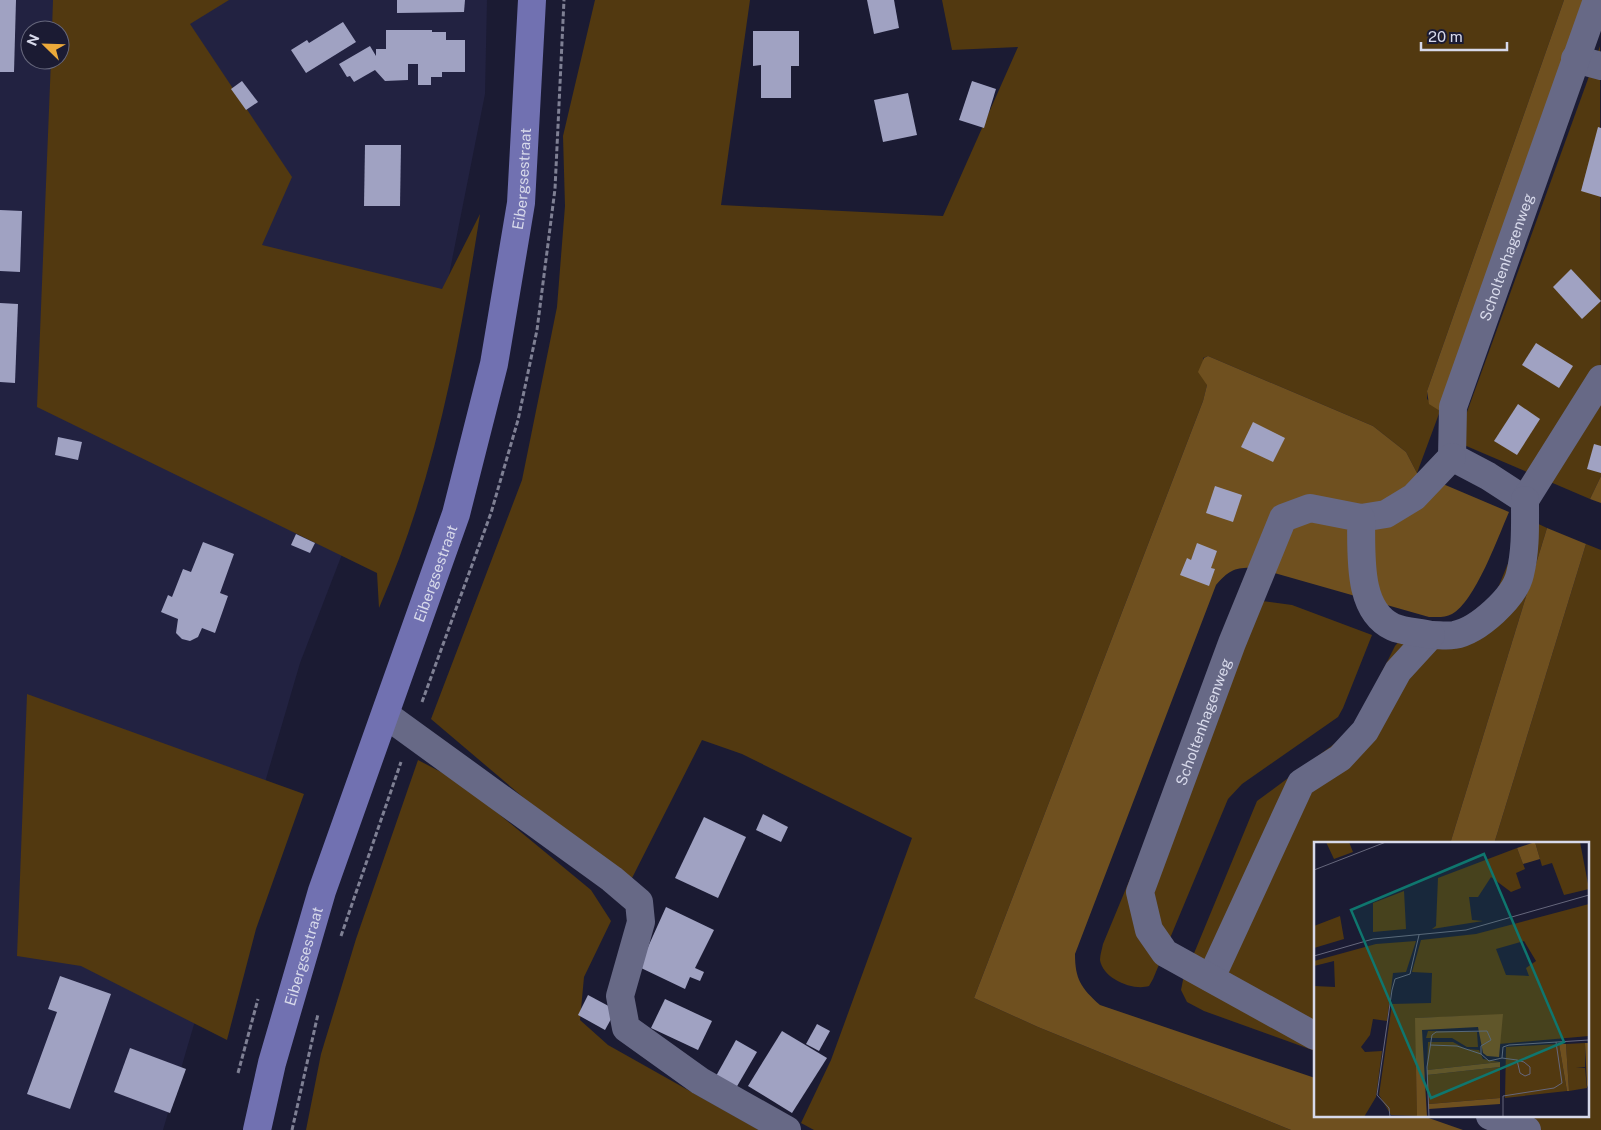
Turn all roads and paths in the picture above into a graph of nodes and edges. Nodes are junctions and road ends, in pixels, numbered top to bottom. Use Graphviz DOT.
graph roads {
  1 [pos="532,0"];
  2 [pos="1597,0"];
  3 [pos="1588,62"];
  4 [pos="1596,395"];
  5 [pos="1452,457"];
  6 [pos="1525,500"];
  7 [pos="1360,518"];
  8 [pos="1431,635"];
  9 [pos="386,715"];
  10 [pos="1211,978"];
  11 [pos="260,993"];
  12 [pos="1314,1035"];
  13 [pos="237,1076"];
  14 [pos="1495,1118"];
  15 [pos="257,1130"];
  16 [pos="787,1130"];
  17 [pos="1527,1130"];
  1 -- 9 [label="main road, Eibergsestraat"];
  2 -- 3 [label="street, Scholtenhagenweg"];
  3 -- 5 [label="street, Scholtenhagenweg"];
  4 -- 6 [label="street"];
  5 -- 6 [label="street"];
  5 -- 7 [label="street, Scholtenhagenweg"];
  6 -- 8 [label="street"];
  7 -- 8 [label="street"];
  7 -- 10 [label="street, Scholtenhagenweg"];
  8 -- 10 [label="street"];
  9 -- 15 [label="main road, Eibergsestraat"];
  9 -- 16 [label="street"];
  10 -- 12 [label="street, Scholtenhagenweg"];
  11 -- 13 [label="path"];
  14 -- 17 [label="street"];
}
